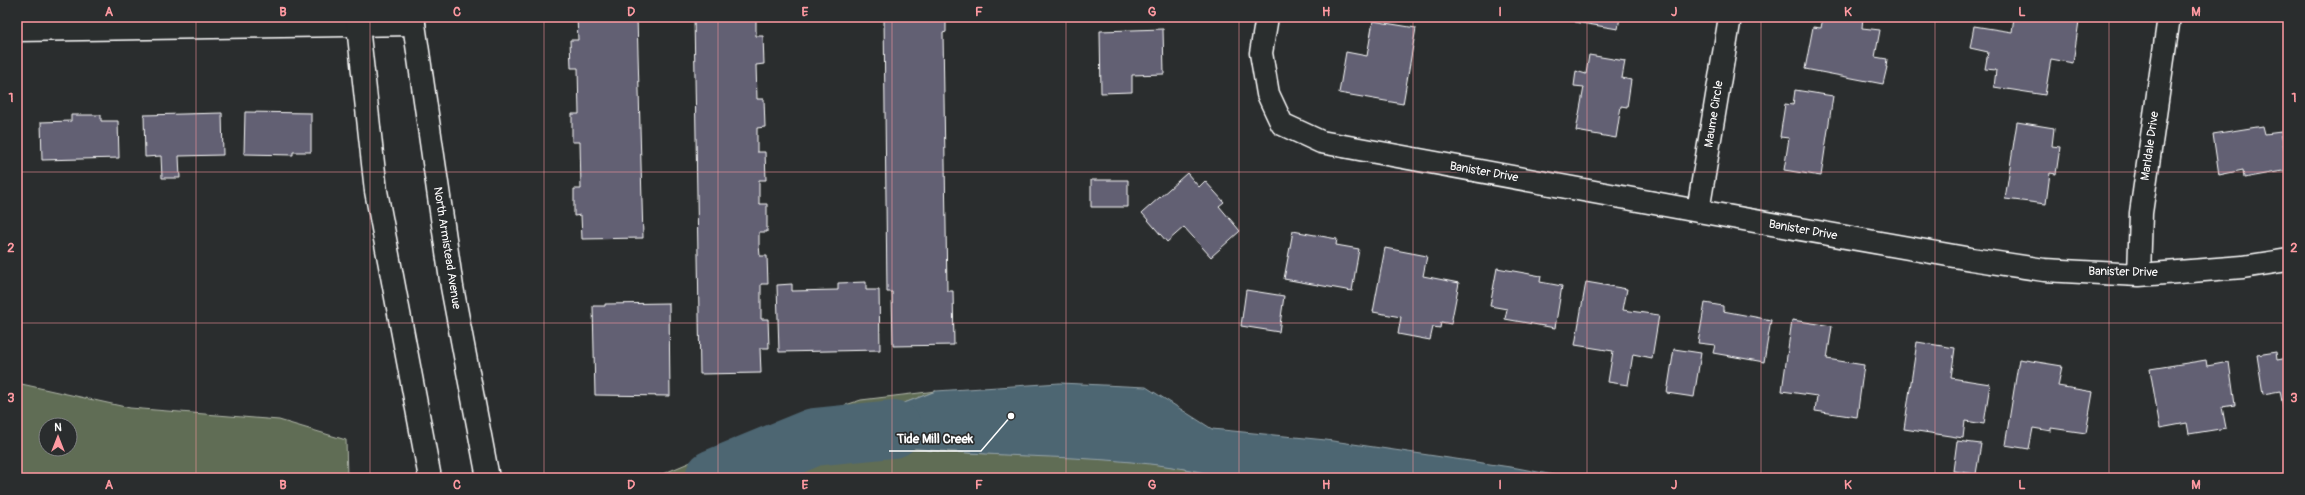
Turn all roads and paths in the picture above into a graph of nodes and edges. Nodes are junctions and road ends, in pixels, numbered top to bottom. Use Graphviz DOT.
graph roads {
  1 [pos="1267,17"];
  2 [pos="1730,17"];
  3 [pos="2169,17"];
  4 [pos="413,20"];
  5 [pos="357,21"];
  6 [pos="17,30"];
  7 [pos="1698,211"];
  8 [pos="2288,260"];
  9 [pos="2139,275"];
  10 [pos="430,478"];
  11 [pos="488,478"];
  1 -- 7 [label="street, Banister Drive"];
  2 -- 7 [label="street, Maume Circle"];
  3 -- 9 [label="street, Marldale Drive"];
  4 -- 5 [label="street"];
  4 -- 11 [label="street, North Armistead Avenue"];
  5 -- 6 [label="street"];
  5 -- 10 [label="street"];
  7 -- 9 [label="street, Banister Drive"];
  8 -- 9 [label="street, Banister Drive"];
}
